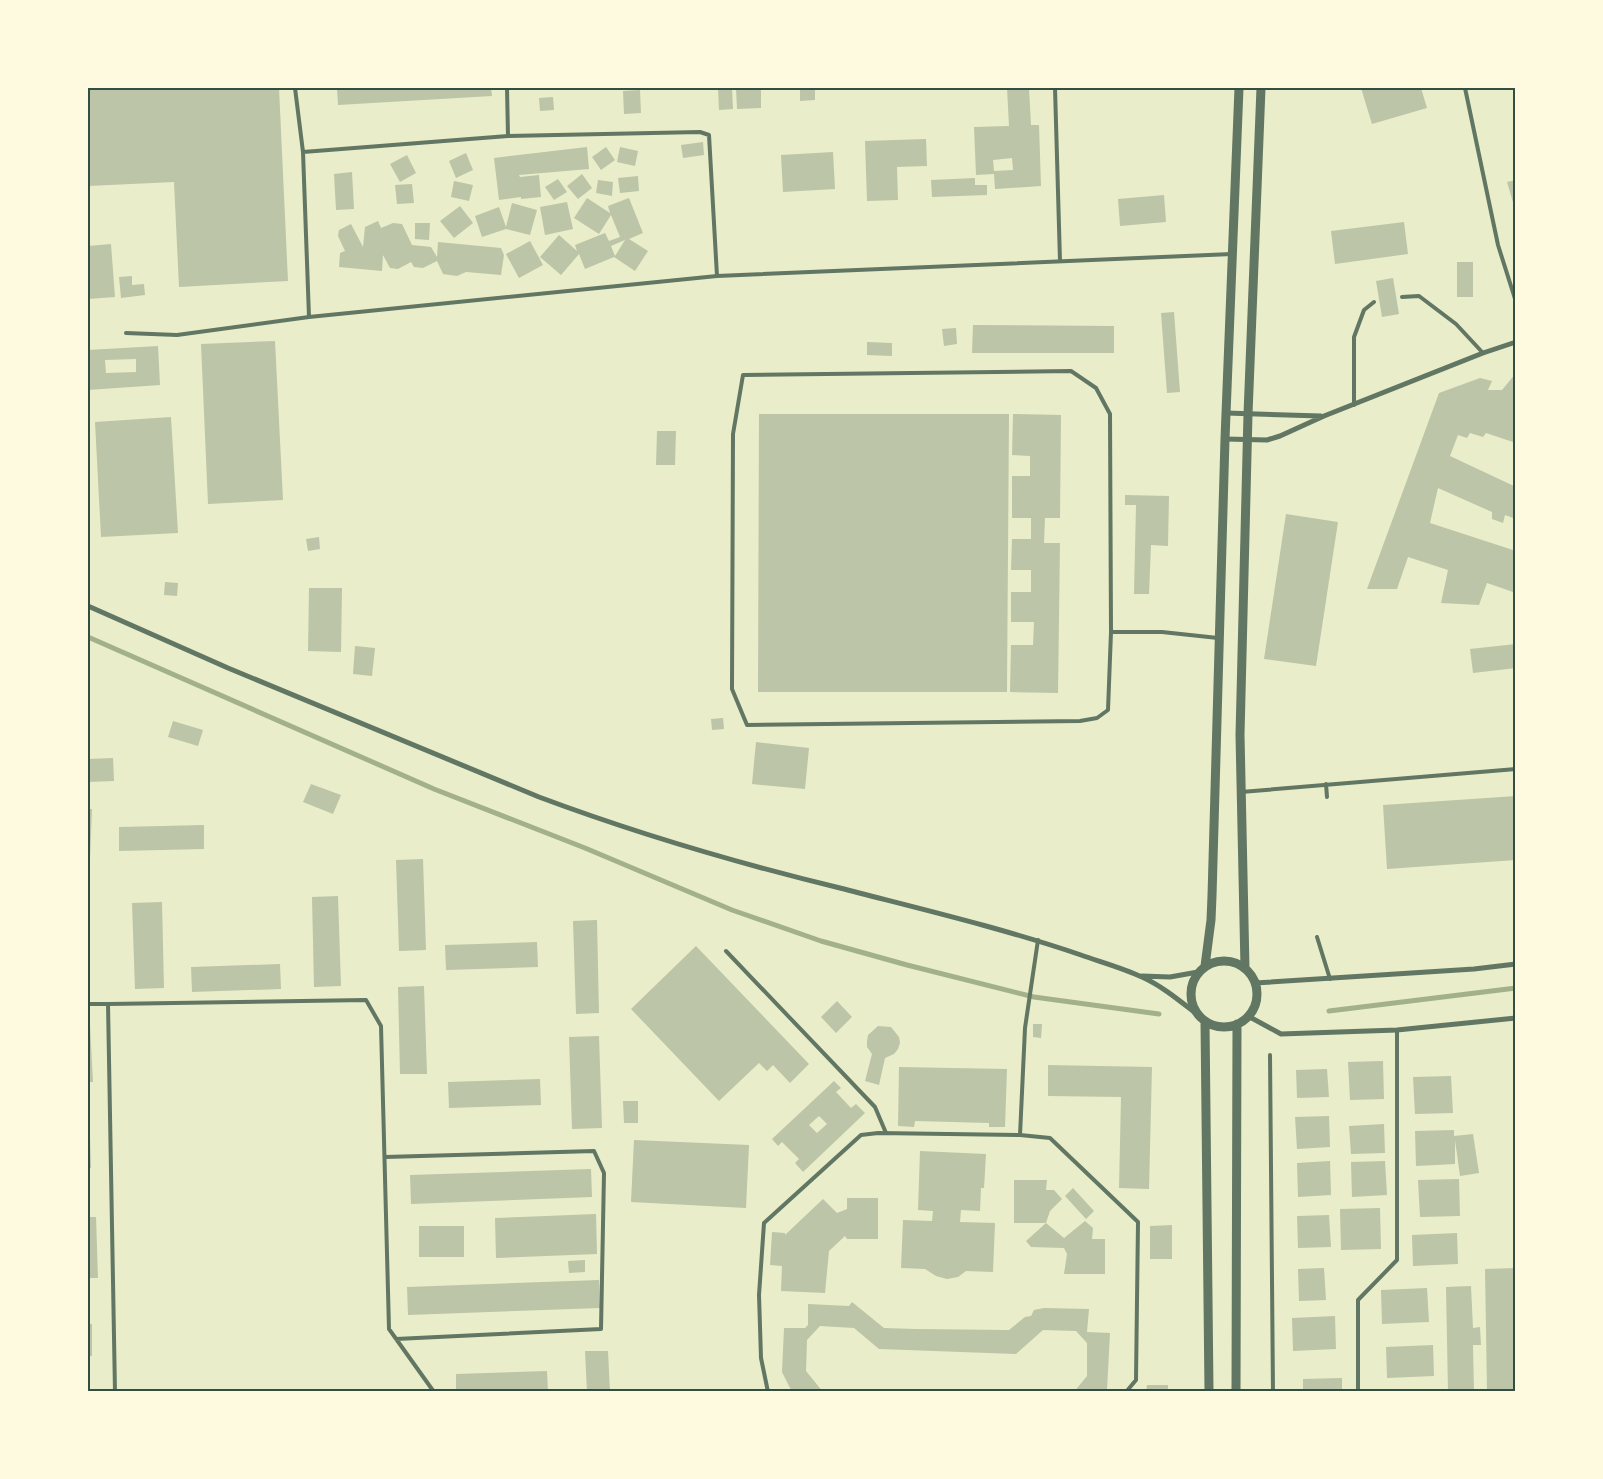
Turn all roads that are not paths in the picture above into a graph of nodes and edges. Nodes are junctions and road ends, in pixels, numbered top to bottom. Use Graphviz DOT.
graph roads {
  1 [pos="296,88"];
  2 [pos="507,88"];
  3 [pos="1055,88"];
  4 [pos="1239,88"];
  5 [pos="1261,88"];
  6 [pos="1465,88"];
  7 [pos="508,136"];
  8 [pos="303,152"];
  9 [pos="1233,254"];
  10 [pos="1060,261"];
  11 [pos="718,276"];
  12 [pos="1402,297"];
  13 [pos="1374,302"];
  14 [pos="1516,302"];
  15 [pos="309,317"];
  16 [pos="126,333"];
  17 [pos="1516,342"];
  18 [pos="1483,353"];
  19 [pos="1354,405"];
  20 [pos="1226,413"];
  21 [pos="1248,414"];
  22 [pos="1324,416"];
  23 [pos="1226,439"];
  24 [pos="1248,439"];
  25 [pos="88,606"];
  26 [pos="1111,632"];
  27 [pos="1220,638"];
  28 [pos="1516,769"];
  29 [pos="1326,784"];
  30 [pos="1241,792"];
  31 [pos="1327,797"];
  32 [pos="1318,936"];
  33 [pos="1038,940"];
  34 [pos="726,951"];
  35 [pos="1516,964"];
  36 [pos="1245,968"];
  37 [pos="1202,969"];
  38 [pos="1142,976"];
  39 [pos="1330,979"];
  40 [pos="1255,983"];
  41 [pos="88,1004"];
  42 [pos="108,1004"];
  43 [pos="1248,1016"];
  44 [pos="1202,1018"];
  45 [pos="1516,1018"];
  46 [pos="1237,1024"];
  47 [pos="1397,1030"];
  48 [pos="1270,1055"];
  49 [pos="886,1133"];
  50 [pos="1020,1135"];
  51 [pos="384,1157"];
  52 [pos="396,1339"];
  53 [pos="115,1392"];
  54 [pos="434,1392"];
  55 [pos="768,1392"];
  56 [pos="1126,1392"];
  57 [pos="1209,1392"];
  58 [pos="1236,1392"];
  59 [pos="1273,1392"];
  60 [pos="1358,1392"];
  1 -- 8 [label="lane"];
  2 -- 7 [label="lane"];
  3 -- 10 [label="lane"];
  4 -- 9 [label="street"];
  5 -- 21 [label="street"];
  6 -- 14 [label="lane"];
  7 -- 8 [label="lane"];
  7 -- 11 [label="lane"];
  8 -- 15 [label="lane"];
  9 -- 10 [label="lane"];
  9 -- 20 [label="street"];
  10 -- 11 [label="lane"];
  11 -- 15 [label="lane"];
  12 -- 18 [label="lane"];
  13 -- 19 [label="lane"];
  15 -- 16 [label="lane"];
  17 -- 18 [label="street"];
  18 -- 19 [label="street"];
  19 -- 22 [label="street"];
  20 -- 21 [label="street"];
  20 -- 23 [label="street"];
  21 -- 22 [label="street"];
  21 -- 24 [label="street"];
  22 -- 24 [label="street"];
  23 -- 24 [label="street"];
  23 -- 27 [label="street"];
  24 -- 30 [label="street"];
  25 -- 33 [label="street"];
  26 -- 26 [label="lane"];
  26 -- 27 [label="lane"];
  27 -- 37 [label="street"];
  28 -- 29 [label="lane"];
  29 -- 30 [label="lane"];
  29 -- 31 [label="lane"];
  30 -- 36 [label="street"];
  32 -- 39 [label="lane"];
  33 -- 38 [label="street"];
  33 -- 50 [label="lane"];
  34 -- 49 [label="lane"];
  35 -- 39 [label="street"];
  36 -- 37 [label="street"];
  36 -- 40 [label="street"];
  37 -- 38 [label="street"];
  37 -- 44 [label="street"];
  38 -- 44 [label="street"];
  39 -- 40 [label="street"];
  40 -- 43 [label="street"];
  41 -- 42 [label="lane"];
  42 -- 51 [label="lane"];
  42 -- 53 [label="lane"];
  43 -- 46 [label="street"];
  43 -- 47 [label="street"];
  44 -- 46 [label="street"];
  44 -- 57 [label="street"];
  45 -- 47 [label="street"];
  46 -- 58 [label="street"];
  47 -- 60 [label="lane"];
  48 -- 59 [label="lane"];
  49 -- 50 [label="lane"];
  49 -- 55 [label="lane"];
  50 -- 56 [label="lane"];
  51 -- 52 [label="lane"];
  51 -- 52 [label="lane"];
  52 -- 54 [label="lane"];
}
